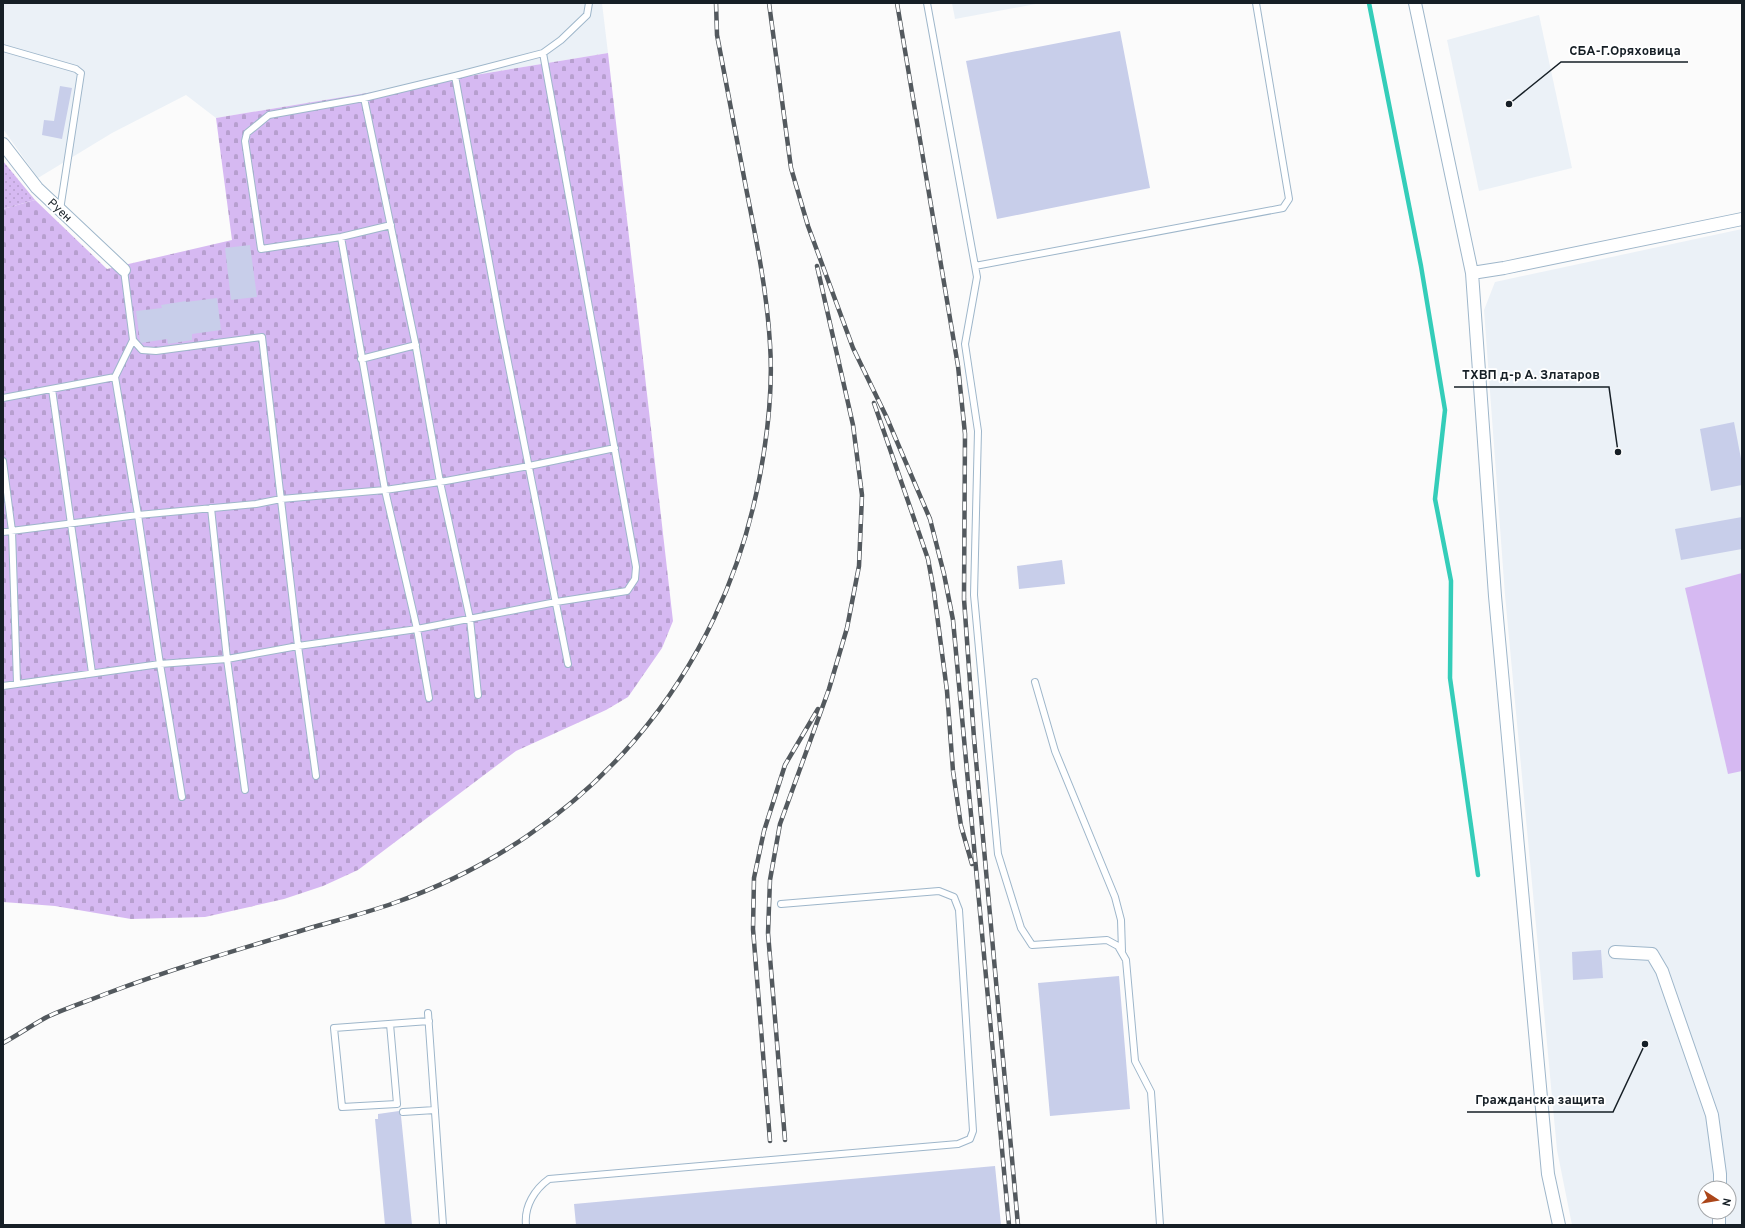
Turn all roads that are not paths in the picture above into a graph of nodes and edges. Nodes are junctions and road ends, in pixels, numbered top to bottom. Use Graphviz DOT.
graph roads {
  1 [pos="589,3"];
  2 [pos="927,3"];
  3 [pos="1256,3"];
  4 [pos="1415,3"];
  5 [pos="3,48"];
  6 [pos="543,53"];
  7 [pos="455,76"];
  8 [pos="364,98"];
  9 [pos="3,144"];
  10 [pos="60,210"];
  11 [pos="1742,219"];
  12 [pos="391,225"];
  13 [pos="341,237"];
  14 [pos="975,266"];
  15 [pos="124,270"];
  16 [pos="1472,273"];
  17 [pos="133,340"];
  18 [pos="416,345"];
  19 [pos="361,359"];
  20 [pos="115,377"];
  21 [pos="52,389"];
  22 [pos="3,398"];
  23 [pos="615,448"];
  24 [pos="3,461"];
  25 [pos="529,466"];
  26 [pos="440,482"];
  27 [pos="385,490"];
  28 [pos="281,499"];
  29 [pos="211,508"];
  30 [pos="138,515"];
  31 [pos="72,524"];
  32 [pos="12,531"];
  33 [pos="3,532"];
  34 [pos="556,602"];
  35 [pos="470,619"];
  36 [pos="417,629"];
  37 [pos="298,646"];
  38 [pos="227,659"];
  39 [pos="160,664"];
  40 [pos="568,664"];
  41 [pos="92,673"];
  42 [pos="1035,682"];
  43 [pos="17,684"];
  44 [pos="3,686"];
  45 [pos="478,695"];
  46 [pos="429,698"];
  47 [pos="316,776"];
  48 [pos="245,790"];
  49 [pos="182,797"];
  50 [pos="781,904"];
  51 [pos="1615,952"];
  52 [pos="1122,953"];
  53 [pos="428,1013"];
  54 [pos="429,1021"];
  55 [pos="390,1024"];
  56 [pos="435,1110"];
  57 [pos="403,1112"];
  58 [pos="1720,1180"];
  59 [pos="443,1225"];
  60 [pos="526,1225"];
  61 [pos="1160,1225"];
  62 [pos="1559,1225"];
  1 -- 6 [label="lane"];
  2 -- 14 [label="lane"];
  3 -- 14 [label="lane"];
  4 -- 16 [label="street"];
  5 -- 10 [label="lane"];
  6 -- 7 [label="lane"];
  6 -- 23 [label="lane"];
  7 -- 8 [label="lane"];
  7 -- 25 [label="lane"];
  8 -- 12 [label="lane"];
  8 -- 13 [label="lane"];
  9 -- 10 [label="street, Руен"];
  10 -- 15 [label="street, Руен"];
  11 -- 16 [label="street"];
  12 -- 13 [label="lane"];
  12 -- 18 [label="lane"];
  13 -- 19 [label="lane"];
  14 -- 52 [label="lane"];
  15 -- 17 [label="lane"];
  16 -- 62 [label="street"];
  17 -- 20 [label="lane"];
  17 -- 28 [label="lane"];
  18 -- 19 [label="lane"];
  18 -- 26 [label="lane"];
  19 -- 27 [label="lane"];
  20 -- 21 [label="lane"];
  20 -- 30 [label="lane"];
  21 -- 22 [label="lane"];
  21 -- 31 [label="lane"];
  23 -- 25 [label="lane"];
  23 -- 34 [label="lane"];
  24 -- 32 [label="lane"];
  25 -- 26 [label="lane"];
  25 -- 34 [label="lane"];
  26 -- 27 [label="lane"];
  26 -- 35 [label="lane"];
  27 -- 28 [label="lane"];
  27 -- 36 [label="lane"];
  28 -- 29 [label="lane"];
  28 -- 37 [label="lane"];
  29 -- 30 [label="lane"];
  29 -- 38 [label="lane"];
  30 -- 31 [label="lane"];
  30 -- 39 [label="lane"];
  31 -- 32 [label="lane"];
  31 -- 41 [label="lane"];
  32 -- 33 [label="lane"];
  32 -- 43 [label="lane"];
  34 -- 35 [label="lane"];
  34 -- 40 [label="lane"];
  35 -- 36 [label="lane"];
  35 -- 45 [label="lane"];
  36 -- 37 [label="lane"];
  36 -- 46 [label="lane"];
  37 -- 38 [label="lane"];
  37 -- 47 [label="lane"];
  38 -- 39 [label="lane"];
  38 -- 48 [label="lane"];
  39 -- 41 [label="lane"];
  39 -- 49 [label="lane"];
  41 -- 43 [label="lane"];
  42 -- 52 [label="lane"];
  43 -- 44 [label="lane"];
  50 -- 60 [label="lane"];
  51 -- 58 [label="street"];
  52 -- 61 [label="lane"];
  53 -- 54 [label="lane"];
  54 -- 55 [label="lane"];
  54 -- 56 [label="lane"];
  55 -- 55 [label="lane"];
  56 -- 57 [label="lane"];
  56 -- 59 [label="lane"];
}
